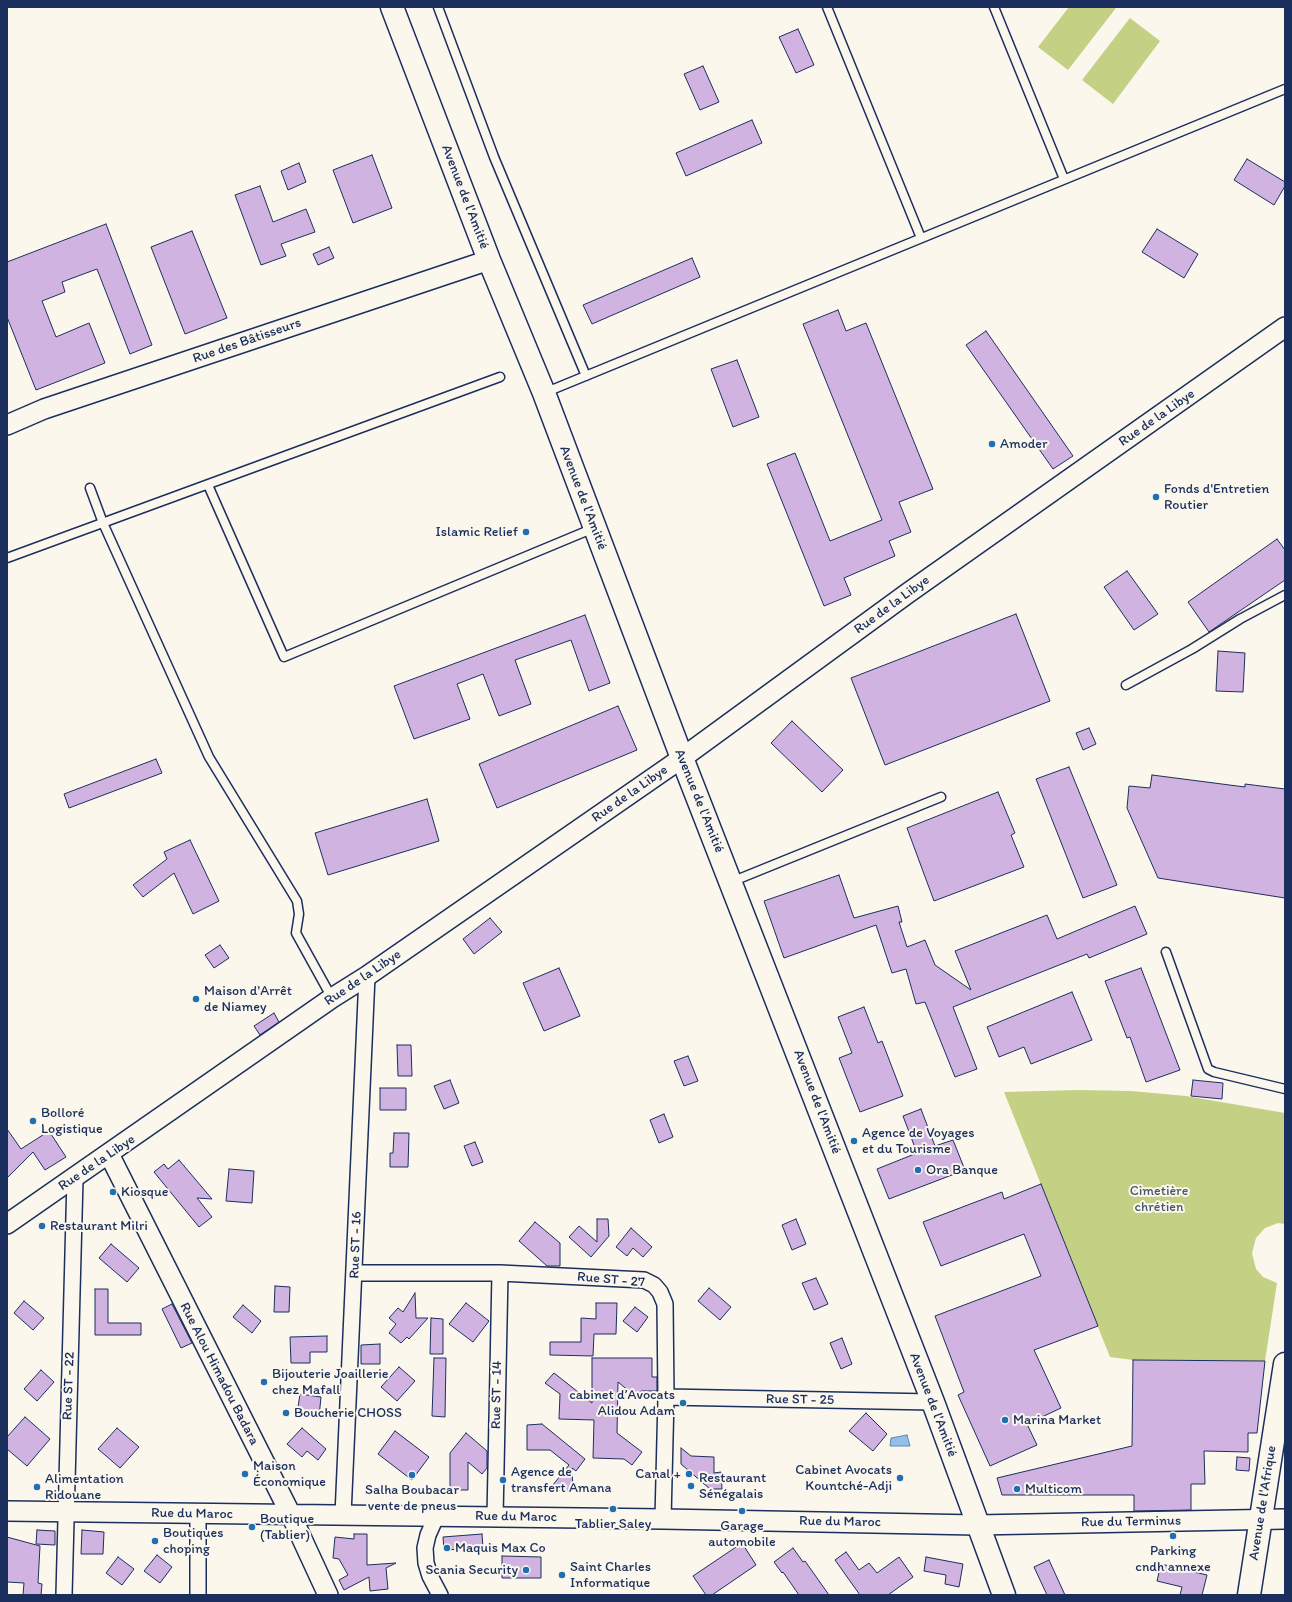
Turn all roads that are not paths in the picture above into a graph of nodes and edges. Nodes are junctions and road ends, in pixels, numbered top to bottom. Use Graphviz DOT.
graph roads {
  1 [pos="392,7"];
  2 [pos="438,7"];
  3 [pos="827,7"];
  4 [pos="994,7"];
  5 [pos="1285,89"];
  6 [pos="1064,179"];
  7 [pos="921,238"];
  8 [pos="489,260"];
  9 [pos="1285,327"];
  10 [pos="586,376"];
  11 [pos="500,377"];
  12 [pos="544,394"];
  13 [pos="7,425"];
  14 [pos="208,484"];
  15 [pos="90,488"];
  16 [pos="103,523"];
  17 [pos="595,528"];
  18 [pos="7,558"];
  19 [pos="1285,595"];
  20 [pos="1126,685"];
  21 [pos="682,758"];
  22 [pos="941,797"];
  23 [pos="731,882"];
  24 [pos="1166,952"];
  25 [pos="367,976"];
  26 [pos="332,998"];
  27 [pos="1285,1089"];
  28 [pos="109,1154"];
  29 [pos="75,1178"];
  30 [pos="7,1224"];
  31 [pos="355,1273"];
  32 [pos="500,1273"];
  33 [pos="1285,1364"];
  34 [pos="666,1397"];
  35 [pos="933,1402"];
  36 [pos="7,1511"];
  37 [pos="65,1512"];
  38 [pos="198,1514"];
  39 [pos="291,1515"];
  40 [pos="343,1515"];
  41 [pos="436,1517"];
  42 [pos="495,1517"];
  43 [pos="663,1519"];
  44 [pos="1285,1519"];
  45 [pos="1260,1520"];
  46 [pos="978,1525"];
  47 [pos="64,1595"];
  48 [pos="198,1595"];
  49 [pos="328,1595"];
  50 [pos="440,1595"];
  51 [pos="1004,1595"];
  52 [pos="1249,1595"];
  1 -- 8 [label="main road, Avenue de l'Amitié"];
  2 -- 10 [label="lane"];
  3 -- 7 [label="lane"];
  4 -- 6 [label="lane"];
  5 -- 6 [label="lane"];
  6 -- 7 [label="lane"];
  7 -- 10 [label="lane"];
  8 -- 12 [label="main road, Avenue de l'Amitié"];
  8 -- 13 [label="street, Rue des Bâtisseurs"];
  9 -- 21 [label="street, Rue de la Libye"];
  10 -- 12 [label="lane"];
  11 -- 14 [label="lane"];
  12 -- 17 [label="main road, Avenue de l'Amitié"];
  14 -- 16 [label="lane"];
  14 -- 17 [label="lane"];
  15 -- 16 [label="lane"];
  16 -- 18 [label="lane"];
  16 -- 26 [label="lane"];
  17 -- 21 [label="main road, Avenue de l'Amitié"];
  19 -- 20 [label="lane"];
  21 -- 23 [label="main road, Avenue de l'Amitié"];
  21 -- 25 [label="street, Rue de la Libye"];
  22 -- 23 [label="lane"];
  23 -- 35 [label="main road, Avenue de l'Amitié"];
  24 -- 27 [label="lane"];
  25 -- 26 [label="street, Rue de la Libye"];
  25 -- 31 [label="street, Rue ST - 16"];
  26 -- 28 [label="street, Rue de la Libye"];
  28 -- 29 [label="street, Rue de la Libye"];
  28 -- 39 [label="street, Rue Alou Himadou Badara"];
  29 -- 30 [label="street, Rue de la Libye"];
  29 -- 37 [label="street, Rue ST - 22"];
  31 -- 32 [label="street, Rue ST - 27"];
  31 -- 40 [label="street, Rue ST - 16"];
  32 -- 34 [label="street, Rue ST - 27"];
  32 -- 42 [label="street, Rue ST - 14"];
  33 -- 45 [label="main road, Avenue de l'Afrique"];
  34 -- 35 [label="street, Rue ST - 25"];
  34 -- 43 [label="street, Rue ST - 27"];
  35 -- 46 [label="main road, Avenue de l'Amitié"];
  36 -- 37 [label="street, Rue du Maroc"];
  37 -- 38 [label="street, Rue du Maroc"];
  37 -- 47 [label="street, Rue ST - 22"];
  38 -- 39 [label="street, Rue du Maroc"];
  38 -- 48 [label="street"];
  39 -- 40 [label="street, Rue du Maroc"];
  39 -- 49 [label="street, Rue Alou Himadou Badara"];
  40 -- 41 [label="street, Rue du Maroc"];
  41 -- 42 [label="street, Rue du Maroc"];
  41 -- 50 [label="street"];
  42 -- 43 [label="street, Rue du Maroc"];
  43 -- 46 [label="street, Rue du Maroc"];
  44 -- 45 [label="street, Rue du Terminus"];
  45 -- 46 [label="street, Rue du Terminus"];
  45 -- 52 [label="main road, Avenue de l'Afrique"];
  46 -- 51 [label="main road, Avenue de l'Amitié"];
}
